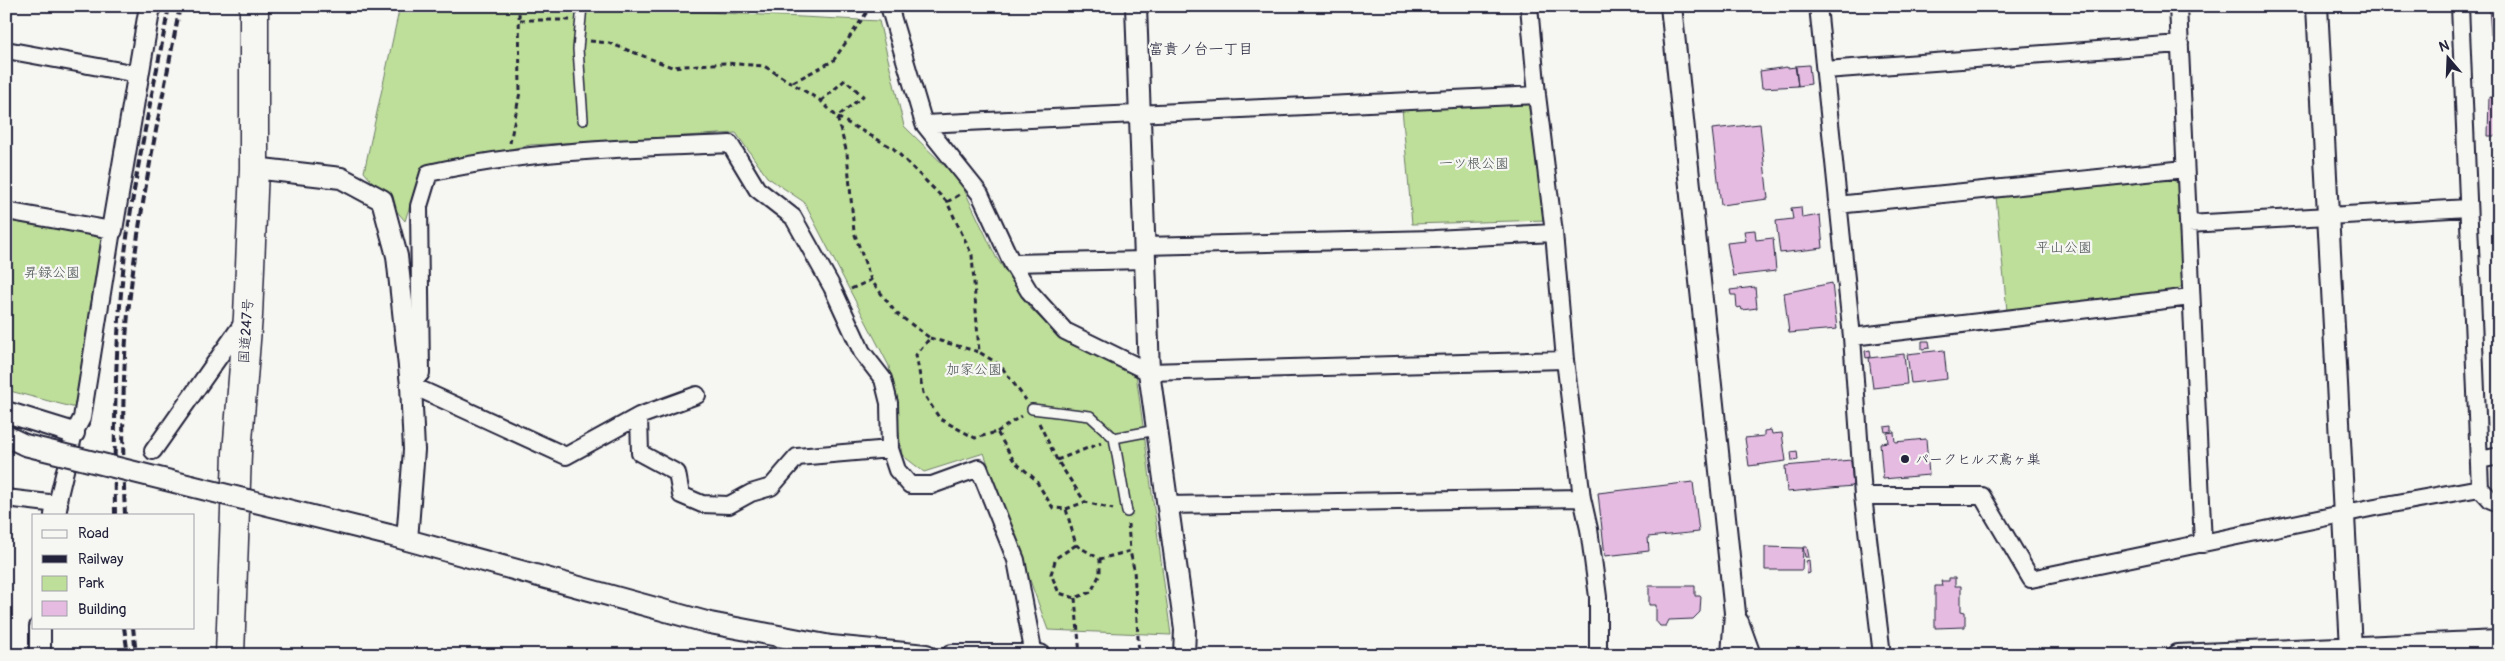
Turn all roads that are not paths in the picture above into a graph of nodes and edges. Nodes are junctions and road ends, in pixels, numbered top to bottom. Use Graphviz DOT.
graph roads {
  1 [pos="150,6"];
  2 [pos="254,6"];
  3 [pos="582,6"];
  4 [pos="888,6"];
  5 [pos="1136,6"];
  6 [pos="1529,6"];
  7 [pos="1672,6"];
  8 [pos="1818,6"];
  9 [pos="2178,6"];
  10 [pos="2317,6"];
  11 [pos="2460,6"];
  12 [pos="2180,44"];
  13 [pos="6,50"];
  14 [pos="1825,70"];
  15 [pos="137,74"];
  16 [pos="1537,95"];
  17 [pos="1140,114"];
  18 [pos="583,120"];
  19 [pos="924,124"];
  20 [pos="254,168"];
  21 [pos="2185,169"];
  22 [pos="1837,205"];
  23 [pos="2468,208"];
  24 [pos="6,211"];
  25 [pos="2329,218"];
  26 [pos="2188,224"];
  27 [pos="112,230"];
  28 [pos="1554,234"];
  29 [pos="1145,253"];
  30 [pos="1012,263"];
  31 [pos="2191,297"];
  32 [pos="248,316"];
  33 [pos="1852,337"];
  34 [pos="1565,360"];
  35 [pos="1149,372"];
  36 [pos="411,385"];
  37 [pos="697,395"];
  38 [pos="1032,409"];
  39 [pos="6,412"];
  40 [pos="639,416"];
  41 [pos="1156,430"];
  42 [pos="74,433"];
  43 [pos="6,436"];
  44 [pos="1114,438"];
  45 [pos="16,446"];
  46 [pos="890,449"];
  47 [pos="153,451"];
  48 [pos="2499,456"];
  49 [pos="2480,460"];
  50 [pos="2480,488"];
  51 [pos="1863,496"];
  52 [pos="6,498"];
  53 [pos="1582,498"];
  54 [pos="2499,503"];
  55 [pos="1167,505"];
  56 [pos="56,510"];
  57 [pos="1127,512"];
  58 [pos="2342,514"];
  59 [pos="398,538"];
  60 [pos="2203,544"];
  61 [pos="1735,613"];
  62 [pos="40,628"];
  63 [pos="2499,641"];
  64 [pos="2351,648"];
  65 [pos="40,655"];
  66 [pos="230,655"];
  67 [pos="926,655"];
  68 [pos="952,655"];
  69 [pos="1034,655"];
  70 [pos="1040,655"];
  71 [pos="1184,655"];
  72 [pos="1598,655"];
  73 [pos="1732,655"];
  74 [pos="1750,655"];
  75 [pos="1882,655"];
  76 [pos="2177,655"];
  1 -- 15 [label="street"];
  2 -- 20 [label="highway, 国道247号"];
  3 -- 18 [label="lane"];
  4 -- 19 [label="street"];
  5 -- 17 [label="street"];
  6 -- 16 [label="street"];
  7 -- 61 [label="street"];
  8 -- 14 [label="street"];
  9 -- 12 [label="street"];
  10 -- 25 [label="street"];
  11 -- 23 [label="street"];
  12 -- 14 [label="street"];
  12 -- 21 [label="street"];
  13 -- 15 [label="street"];
  14 -- 22 [label="street"];
  15 -- 27 [label="street"];
  16 -- 17 [label="street"];
  16 -- 28 [label="street"];
  17 -- 19 [label="street"];
  17 -- 29 [label="street"];
  19 -- 30 [label="street"];
  20 -- 32 [label="highway, 国道247号"];
  20 -- 36 [label="street"];
  21 -- 22 [label="street"];
  21 -- 26 [label="street"];
  22 -- 33 [label="street"];
  23 -- 25 [label="street"];
  23 -- 49 [label="street"];
  24 -- 27 [label="street"];
  25 -- 26 [label="street"];
  25 -- 58 [label="street"];
  26 -- 31 [label="street"];
  27 -- 42 [label="street"];
  28 -- 29 [label="street"];
  28 -- 34 [label="street"];
  29 -- 30 [label="street"];
  29 -- 35 [label="street"];
  30 -- 35 [label="street"];
  31 -- 33 [label="street"];
  31 -- 60 [label="street"];
  32 -- 47 [label="street"];
  32 -- 66 [label="highway, 国道247号"];
  33 -- 51 [label="street"];
  34 -- 35 [label="street"];
  34 -- 53 [label="street"];
  35 -- 41 [label="street"];
  36 -- 40 [label="street"];
  36 -- 46 [label="street"];
  36 -- 59 [label="street"];
  37 -- 40 [label="street"];
  38 -- 44 [label="lane"];
  39 -- 42 [label="street"];
  40 -- 46 [label="street"];
  41 -- 44 [label="lane"];
  41 -- 55 [label="street"];
  42 -- 56 [label="street"];
  43 -- 45 [label="street"];
  44 -- 57 [label="lane"];
  45 -- 59 [label="street, bridge"];
  46 -- 69 [label="street"];
  48 -- 49 [label="street"];
  49 -- 50 [label="street"];
  50 -- 54 [label="street"];
  50 -- 58 [label="street"];
  51 -- 60 [label="street"];
  51 -- 75 [label="street"];
  52 -- 56 [label="street"];
  53 -- 55 [label="street"];
  53 -- 72 [label="street"];
  55 -- 71 [label="street"];
  58 -- 60 [label="street"];
  58 -- 64 [label="street"];
  59 -- 67 [label="street"];
  61 -- 73 [label="street"];
  61 -- 74 [label="street"];
  62 -- 65 [label="street"];
  63 -- 64 [label="street"];
  64 -- 76 [label="street"];
  68 -- 69 [label="street"];
  69 -- 70 [label="street"];
}
